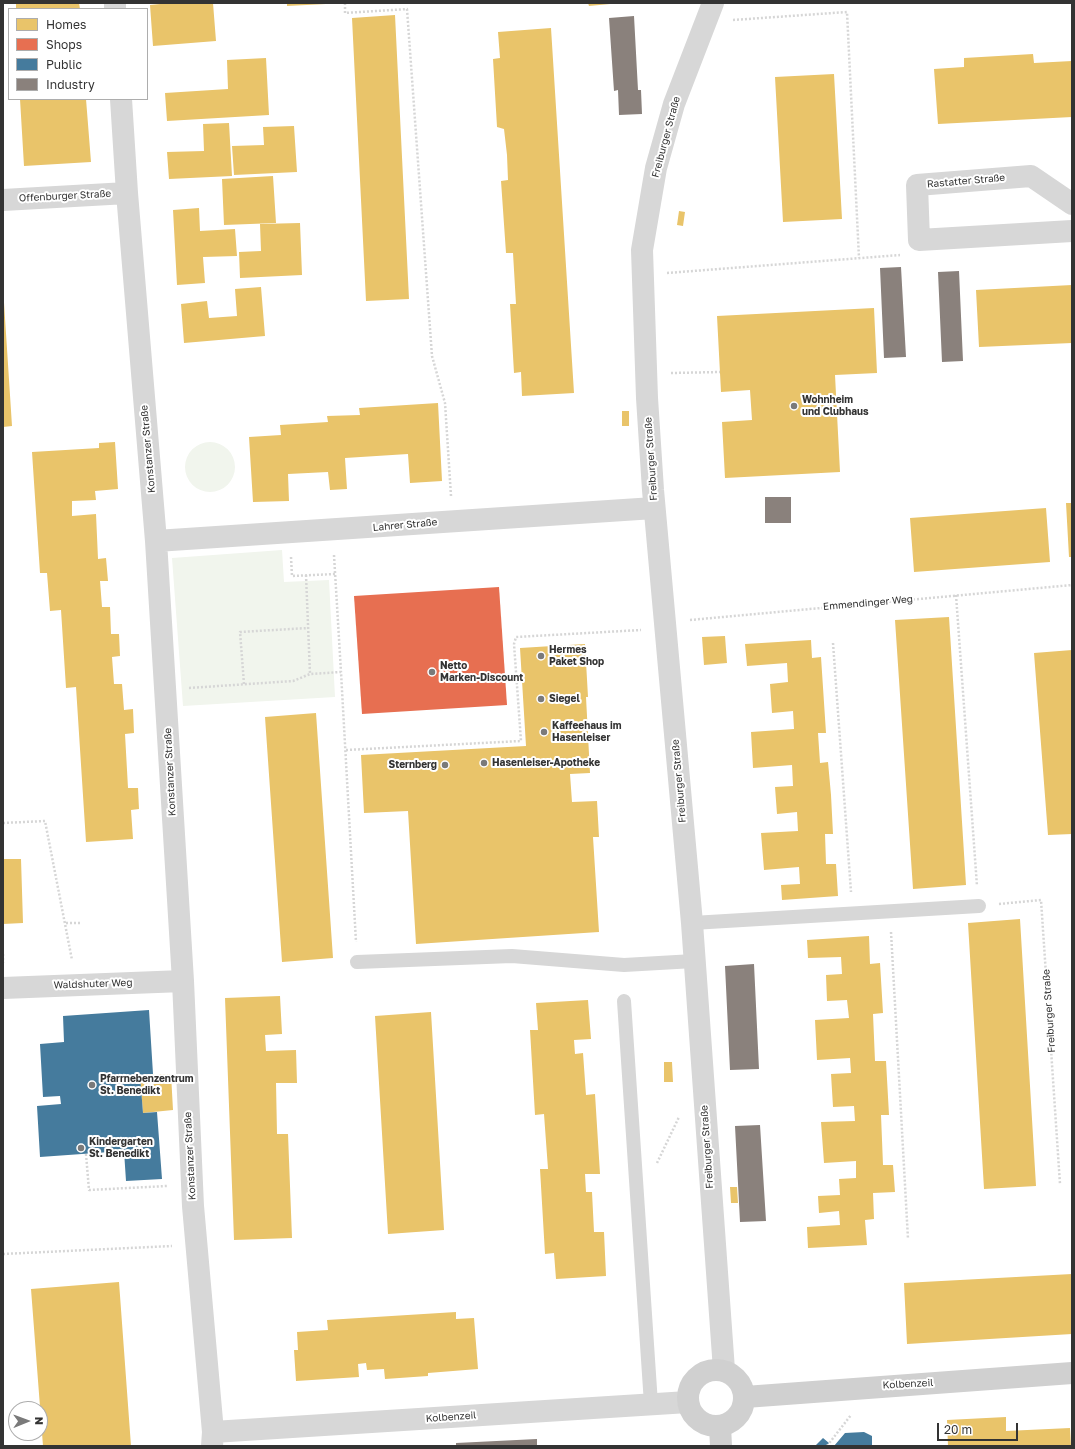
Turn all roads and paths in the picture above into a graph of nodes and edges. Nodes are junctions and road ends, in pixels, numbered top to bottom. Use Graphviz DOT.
graph roads {
  1 [pos="345,3"];
  2 [pos="709,13"];
  3 [pos="121,100"];
  4 [pos="127,193"];
  5 [pos="3,200"];
  6 [pos="1072,204"];
  7 [pos="1072,231"];
  8 [pos="902,255"];
  9 [pos="858,258"];
  10 [pos="643,275"];
  11 [pos="720,372"];
  12 [pos="646,373"];
  13 [pos="654,508"];
  14 [pos="452,520"];
  15 [pos="332,531"];
  16 [pos="290,533"];
  17 [pos="156,541"];
  18 [pos="335,574"];
  19 [pos="306,575"];
  20 [pos="1072,585"];
  21 [pos="956,595"];
  22 [pos="665,622"];
  23 [pos="308,628"];
  24 [pos="833,643"];
  25 [pos="340,672"];
  26 [pos="310,674"];
  27 [pos="244,684"];
  28 [pos="166,699"];
  29 [pos="346,750"];
  30 [pos="3,823"];
  31 [pos="979,906"];
  32 [pos="890,912"];
  33 [pos="852,914"];
  34 [pos="80,923"];
  35 [pos="692,923"];
  36 [pos="66,924"];
  37 [pos="694,961"];
  38 [pos="357,962"];
  39 [pos="183,981"];
  40 [pos="76,984"];
  41 [pos="3,988"];
  42 [pos="624,1001"];
  43 [pos="682,1113"];
  44 [pos="86,1154"];
  45 [pos="654,1170"];
  46 [pos="191,1184"];
  47 [pos="1060,1184"];
  48 [pos="908,1239"];
  49 [pos="196,1245"];
  50 [pos="3,1254"];
  51 [pos="724,1370"];
  52 [pos="1072,1373"];
  53 [pos="745,1397"];
  54 [pos="688,1402"];
  55 [pos="651,1404"];
  56 [pos="720,1436"];
  57 [pos="212,1439"];
  1 -- 14 [label="path"];
  2 -- 9 [label="path"];
  2 -- 10 [label="street, Freiburger Straße"];
  3 -- 4 [label="street, Konstanzer Straße"];
  4 -- 5 [label="street, Offenburger Straße"];
  4 -- 17 [label="street, Konstanzer Straße"];
  6 -- 7 [label="street, Rastatter Straße"];
  8 -- 9 [label="path"];
  9 -- 10 [label="path"];
  10 -- 12 [label="street, Freiburger Straße"];
  11 -- 12 [label="path"];
  12 -- 13 [label="street, Freiburger Straße"];
  13 -- 14 [label="street, Lahrer Straße"];
  13 -- 22 [label="street, Freiburger Straße"];
  14 -- 15 [label="street, Lahrer Straße"];
  15 -- 16 [label="street, Lahrer Straße"];
  15 -- 18 [label="path"];
  16 -- 17 [label="street, Lahrer Straße"];
  16 -- 19 [label="path"];
  17 -- 28 [label="street, Konstanzer Straße"];
  18 -- 19 [label="path"];
  18 -- 25 [label="path"];
  19 -- 23 [label="path"];
  20 -- 21 [label="path, Emmendinger Weg"];
  21 -- 22 [label="path, Emmendinger Weg"];
  21 -- 31 [label="path"];
  22 -- 29 [label="path, Emmendinger Weg"];
  22 -- 35 [label="street, Freiburger Straße"];
  23 -- 26 [label="path"];
  23 -- 27 [label="path"];
  24 -- 33 [label="path"];
  25 -- 26 [label="path"];
  25 -- 29 [label="path"];
  26 -- 27 [label="path"];
  27 -- 28 [label="path"];
  28 -- 39 [label="street, Konstanzer Straße"];
  29 -- 38 [label="path"];
  30 -- 36 [label="path"];
  31 -- 32 [label="lane"];
  31 -- 47 [label="path, Freiburger Straße"];
  32 -- 33 [label="lane"];
  32 -- 48 [label="path"];
  33 -- 35 [label="lane"];
  34 -- 36 [label="path"];
  35 -- 37 [label="street, Freiburger Straße"];
  36 -- 40 [label="path"];
  37 -- 38 [label="lane"];
  37 -- 51 [label="street, Freiburger Straße"];
  39 -- 40 [label="street, Waldshuter Weg"];
  39 -- 46 [label="street, Konstanzer Straße"];
  40 -- 41 [label="street, Waldshuter Weg"];
  42 -- 55 [label="lane"];
  43 -- 45 [label="path"];
  44 -- 46 [label="path"];
  46 -- 49 [label="street, Konstanzer Straße"];
  49 -- 50 [label="path"];
  49 -- 57 [label="street, Konstanzer Straße"];
  51 -- 53 [label="street"];
  51 -- 54 [label="street"];
  52 -- 53 [label="street, Kolbenzeil"];
  53 -- 56 [label="street"];
  54 -- 55 [label="street, Kolbenzeil"];
  54 -- 56 [label="street"];
  55 -- 57 [label="street, Kolbenzeil"];
}
